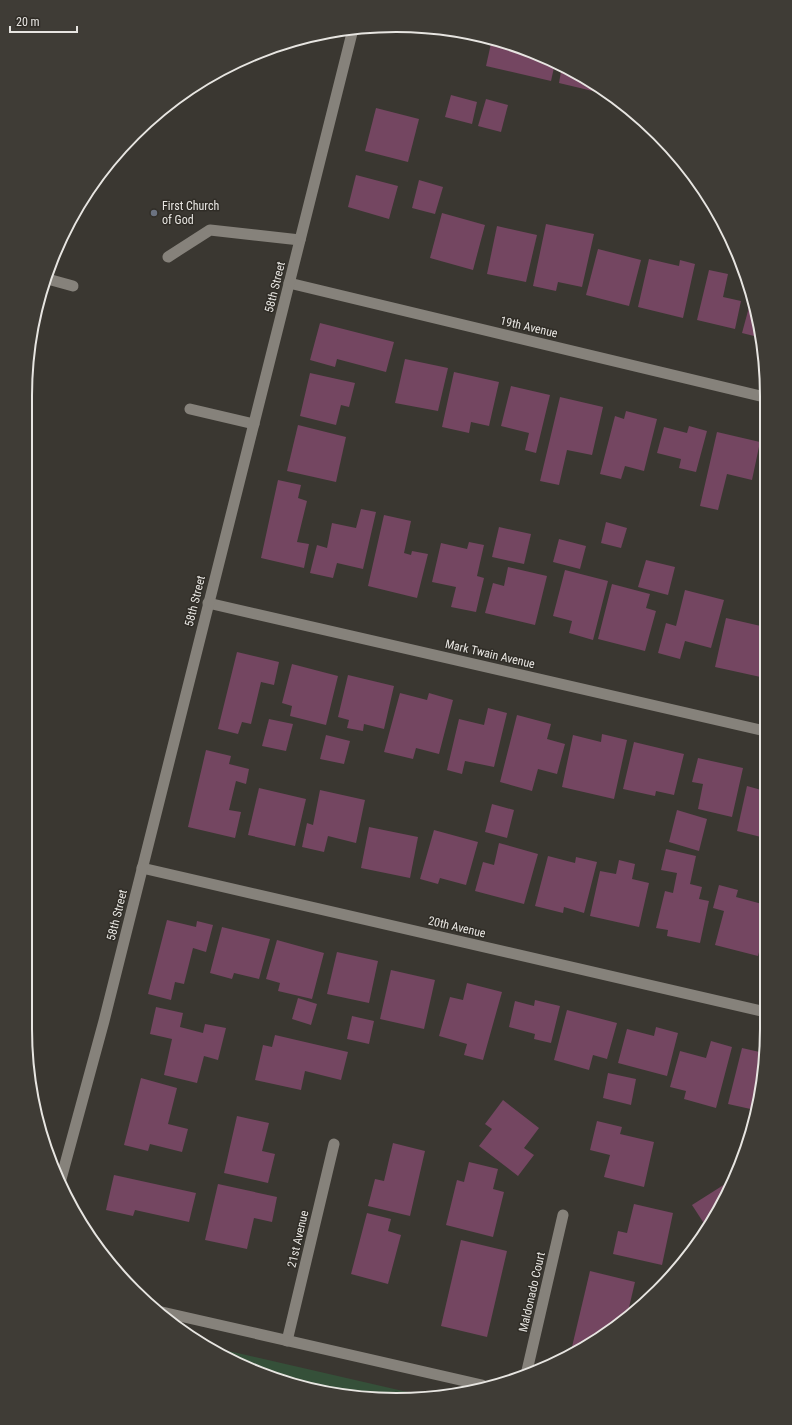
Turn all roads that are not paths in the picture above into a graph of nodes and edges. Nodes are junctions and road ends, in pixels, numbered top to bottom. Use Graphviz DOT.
graph roads {
  1 [pos="352,35"];
  2 [pos="300,240"];
  3 [pos="168,257"];
  4 [pos="51,280"];
  5 [pos="289,283"];
  6 [pos="73,286"];
  7 [pos="760,395"];
  8 [pos="190,409"];
  9 [pos="254,424"];
  10 [pos="208,603"];
  11 [pos="760,730"];
  12 [pos="142,868"];
  13 [pos="760,1011"];
  14 [pos="334,1144"];
  15 [pos="62,1173"];
  16 [pos="563,1216"];
  17 [pos="169,1313"];
  18 [pos="287,1340"];
  19 [pos="528,1368"];
  20 [pos="477,1384"];
  1 -- 2 [label="street, 58th Street"];
  2 -- 3 [label="street"];
  2 -- 5 [label="street, 58th Street"];
  4 -- 6 [label="street"];
  5 -- 7 [label="street, 19th Avenue"];
  5 -- 9 [label="street, 58th Street"];
  8 -- 9 [label="street"];
  9 -- 10 [label="street, 58th Street"];
  10 -- 11 [label="street, Mark Twain Avenue"];
  10 -- 12 [label="street, 58th Street"];
  12 -- 13 [label="street, 20th Avenue"];
  12 -- 15 [label="street, 58th Street"];
  14 -- 18 [label="street, 21st Avenue"];
  16 -- 19 [label="street, Maldonado Court"];
  17 -- 18 [label="street"];
  18 -- 20 [label="street"];
}
